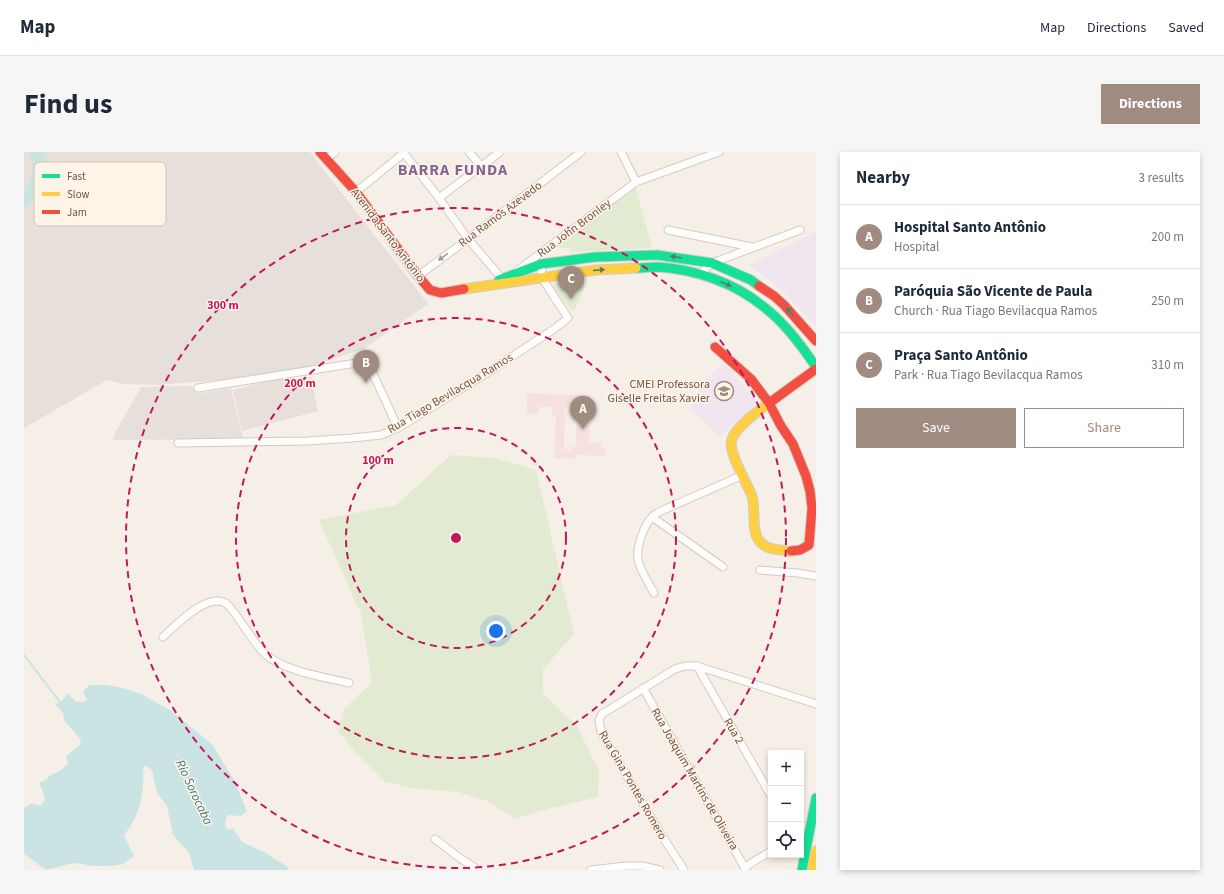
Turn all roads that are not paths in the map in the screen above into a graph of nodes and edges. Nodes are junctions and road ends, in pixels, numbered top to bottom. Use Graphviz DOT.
graph roads {
  1 [pos="334,152"];
  2 [pos="404,152"];
  3 [pos="469,152"];
  4 [pos="500,152"];
  5 [pos="581,152"];
  6 [pos="621,152"];
  7 [pos="719,152"];
  8 [pos="323,155"];
  9 [pos="481,166"];
  10 [pos="636,182"];
  11 [pos="356,192"];
  12 [pos="439,198"];
  13 [pos="668,230"];
  14 [pos="800,230"];
  15 [pos="468,238"];
  16 [pos="752,247"];
  17 [pos="712,262"];
  18 [pos="541,264"];
  19 [pos="700,274"];
  20 [pos="512,275"];
  21 [pos="418,276"];
  22 [pos="542,278"];
  23 [pos="504,281"];
  24 [pos="808,331"];
  25 [pos="816,341"];
  26 [pos="798,342"];
  27 [pos="715,346"];
  28 [pos="816,368"];
  29 [pos="198,388"];
  30 [pos="769,403"];
  31 [pos="398,428"];
  32 [pos="178,443"];
  33 [pos="743,475"];
  34 [pos="652,517"];
  35 [pos="723,566"];
  36 [pos="760,570"];
  37 [pos="816,576"];
  38 [pos="654,593"];
  39 [pos="163,636"];
  40 [pos="697,666"];
  41 [pos="349,683"];
  42 [pos="643,688"];
  43 [pos="816,704"];
  44 [pos="768,791"];
  45 [pos="816,798"];
  46 [pos="435,840"];
  47 [pos="816,851"];
  48 [pos="768,853"];
  49 [pos="746,869"];
  50 [pos="478,870"];
  51 [pos="591,870"];
  52 [pos="660,870"];
  53 [pos="684,870"];
  54 [pos="802,870"];
  55 [pos="812,870"];
  1 -- 8 [label="street"];
  2 -- 11 [label="street"];
  2 -- 12 [label="street"];
  3 -- 9 [label="street"];
  4 -- 9 [label="street"];
  5 -- 15 [label="street, Rua Ramos Azevedo"];
  6 -- 10 [label="street"];
  7 -- 10 [label="street, Rua John Bronley"];
  8 -- 11 [label="main road, Avenida Santo Antônio"];
  9 -- 12 [label="street"];
  10 -- 20 [label="street, Rua John Bronley"];
  11 -- 21 [label="main road, Avenida Santo Antônio"];
  12 -- 15 [label="street"];
  13 -- 16 [label="street"];
  14 -- 16 [label="street"];
  15 -- 21 [label="street, Rua Ramos Azevedo, one-way"];
  15 -- 23 [label="street"];
  16 -- 17 [label="street"];
  17 -- 18 [label="main road, Avenida Santo Antônio, one-way"];
  17 -- 19 [label="street"];
  24 -- 17 [label="main road, Avenida Santo Antônio, one-way"];
  18 -- 20 [label="main road, Avenida Santo Antônio"];
  18 -- 22 [label="street"];
  22 -- 19 [label="main road, Avenida Santo Antônio, one-way"];
  19 -- 26 [label="main road, Avenida Santo Antônio, one-way"];
  20 -- 23 [label="main road, Avenida Santo Antônio"];
  21 -- 23 [label="main road, Avenida Santo Antônio"];
  22 -- 23 [label="main road, Avenida Santo Antônio"];
  22 -- 31 [label="street, Rua Tiago Bevilacqua Ramos"];
  24 -- 25 [label="main road, Avenida Santo Antônio"];
  24 -- 26 [label="main road"];
  26 -- 28 [label="main road, Avenida Santo Antônio"];
  27 -- 30 [label="main road"];
  28 -- 30 [label="main road"];
  29 -- 31 [label="street"];
  30 -- 33 [label="main road"];
  30 -- 33 [label="main road"];
  31 -- 32 [label="street, Rua Tiago Bevilacqua Ramos"];
  33 -- 34 [label="street"];
  34 -- 35 [label="street"];
  34 -- 38 [label="street"];
  36 -- 37 [label="street"];
  39 -- 41 [label="street"];
  40 -- 42 [label="street, Rua Gina Pontes Romero"];
  40 -- 43 [label="street, Rua Gina Pontes Romero"];
  40 -- 44 [label="street, Rua 2"];
  42 -- 49 [label="street, Rua Joaquim Martins de Oliveira"];
  42 -- 53 [label="street, Rua Gina Pontes Romero"];
  45 -- 54 [label="main road"];
  46 -- 50 [label="street"];
  47 -- 55 [label="main road"];
  48 -- 49 [label="street"];
  51 -- 52 [label="street"];
}
